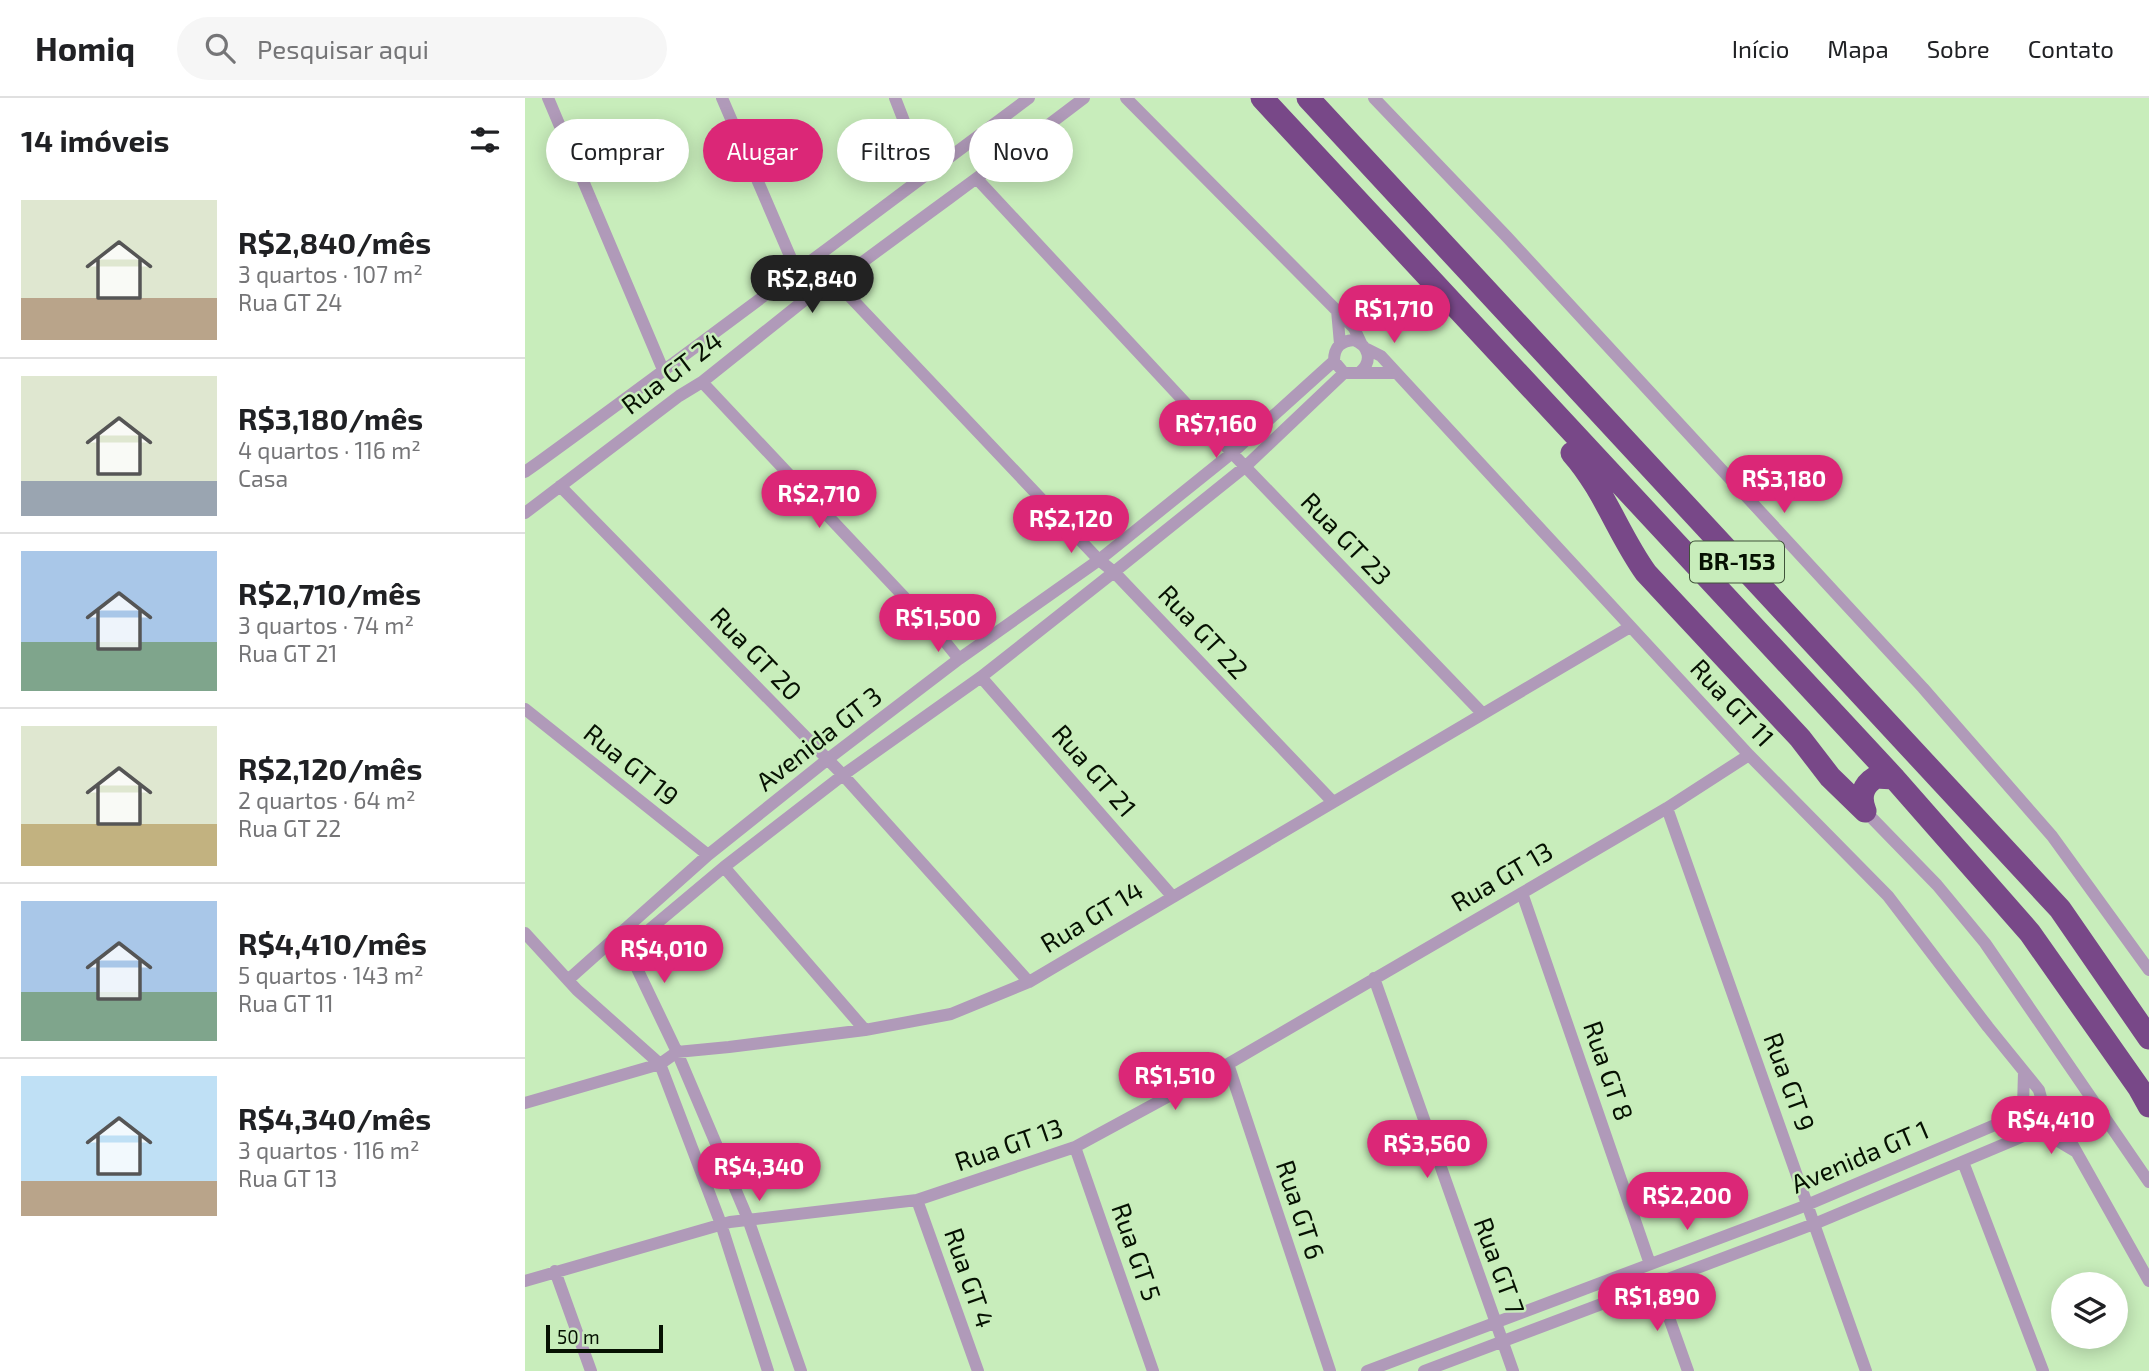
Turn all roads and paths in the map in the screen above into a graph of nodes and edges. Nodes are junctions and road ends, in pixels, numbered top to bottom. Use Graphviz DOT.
graph roads {
  1 [pos="548,98"];
  2 [pos="722,98"];
  3 [pos="895,98"];
  4 [pos="1029,98"];
  5 [pos="1084,98"];
  6 [pos="1126,98"];
  7 [pos="1262,98"];
  8 [pos="1308,98"];
  9 [pos="1374,98"];
  10 [pos="903,119"];
  11 [pos="1057,119"];
  12 [pos="955,153"];
  13 [pos="915,182"];
  14 [pos="974,182"];
  15 [pos="980,182"];
  16 [pos="796,270"];
  17 [pos="836,282"];
  18 [pos="1337,310"];
  19 [pos="1340,344"];
  20 [pos="1364,346"];
  21 [pos="1334,361"];
  22 [pos="664,372"];
  23 [pos="1360,372"];
  24 [pos="1344,373"];
  25 [pos="1396,373"];
  26 [pos="702,382"];
  27 [pos="1551,410"];
  28 [pos="1232,453"];
  29 [pos="1246,466"];
  30 [pos="525,472"];
  31 [pos="561,486"];
  32 [pos="525,513"];
  33 [pos="1099,560"];
  34 [pos="1115,572"];
  35 [pos="1630,628"];
  36 [pos="959,659"];
  37 [pos="981,677"];
  38 [pos="525,709"];
  39 [pos="1483,713"];
  40 [pos="1749,755"];
  41 [pos="828,759"];
  42 [pos="843,775"];
  43 [pos="1894,778"];
  44 [pos="1332,802"];
  45 [pos="1667,808"];
  46 [pos="1865,810"];
  47 [pos="708,855"];
  48 [pos="724,867"];
  49 [pos="1522,893"];
  50 [pos="1172,895"];
  51 [pos="525,933"];
  52 [pos="620,933"];
  53 [pos="634,962"];
  54 [pos="2149,970"];
  55 [pos="1374,978"];
  56 [pos="569,979"];
  57 [pos="1029,982"];
  58 [pos="865,1030"];
  59 [pos="2149,1038"];
  60 [pos="677,1052"];
  61 [pos="660,1064"];
  62 [pos="1228,1064"];
  63 [pos="2024,1072"];
  64 [pos="525,1103"];
  65 [pos="2149,1106"];
  66 [pos="2020,1111"];
  67 [pos="2046,1113"];
  68 [pos="2043,1132"];
  69 [pos="2026,1135"];
  70 [pos="1075,1147"];
  71 [pos="2075,1151"];
  72 [pos="1963,1162"];
  73 [pos="2149,1182"];
  74 [pos="917,1200"];
  75 [pos="1808,1203"];
  76 [pos="748,1219"];
  77 [pos="721,1224"];
  78 [pos="1813,1225"];
  79 [pos="1650,1264"];
  80 [pos="555,1271"];
  81 [pos="525,1281"];
  82 [pos="2149,1281"];
  83 [pos="1657,1284"];
  84 [pos="1494,1322"];
  85 [pos="1503,1341"];
  86 [pos="591,1371"];
  87 [pos="768,1371"];
  88 [pos="801,1371"];
  89 [pos="978,1371"];
  90 [pos="1153,1371"];
  91 [pos="1330,1371"];
  92 [pos="1367,1371"];
  93 [pos="1424,1371"];
  94 [pos="1513,1371"];
  95 [pos="1688,1371"];
  96 [pos="1866,1371"];
  97 [pos="2043,1371"];
  1 -- 22 [label="street"];
  2 -- 16 [label="street"];
  3 -- 10 [label="street"];
  4 -- 12 [label="street"];
  5 -- 11 [label="street, Rua GT 24"];
  6 -- 18 [label="street, Rua GT 11"];
  7 -- 27 [label="highway, BR-153"];
  8 -- 59 [label="highway, BR-153"];
  9 -- 54 [label="street"];
  13 -- 16 [label="street"];
  14 -- 17 [label="street, Rua GT 24"];
  15 -- 28 [label="street, Rua GT 23"];
  16 -- 22 [label="street"];
  17 -- 26 [label="street, Rua GT 24"];
  17 -- 33 [label="street, Rua GT 22"];
  18 -- 19 [label="street"];
  18 -- 20 [label="street, Rua GT 11"];
  19 -- 20 [label="street"];
  19 -- 21 [label="street"];
  20 -- 23 [label="street"];
  20 -- 25 [label="street, Rua GT 11"];
  21 -- 24 [label="street"];
  21 -- 28 [label="street, Avenida GT 3"];
  22 -- 30 [label="street"];
  23 -- 24 [label="street"];
  23 -- 25 [label="street"];
  24 -- 29 [label="street, Avenida GT 3"];
  25 -- 35 [label="street, Rua GT 11"];
  26 -- 31 [label="street, Rua GT 24"];
  26 -- 36 [label="street"];
  27 -- 43 [label="highway, BR-153"];
  27 -- 46 [label="highway"];
  28 -- 29 [label="street, Rua GT 23"];
  28 -- 33 [label="street, Avenida GT 3"];
  29 -- 34 [label="street, Avenida GT 3"];
  29 -- 39 [label="street, Rua GT 23"];
  31 -- 32 [label="street, Rua GT 24"];
  31 -- 41 [label="street, Rua GT 20"];
  33 -- 34 [label="street, Rua GT 22"];
  33 -- 36 [label="street, Avenida GT 3"];
  34 -- 37 [label="street, Avenida GT 3"];
  34 -- 44 [label="street, Rua GT 22"];
  35 -- 39 [label="street, Rua GT 14"];
  35 -- 40 [label="street, Rua GT 11"];
  36 -- 41 [label="street, Avenida GT 3"];
  37 -- 42 [label="street, Avenida GT 3"];
  37 -- 50 [label="street, Rua GT 21"];
  38 -- 47 [label="street, Rua GT 19"];
  39 -- 44 [label="street, Rua GT 14"];
  40 -- 45 [label="street, Rua GT 13"];
  40 -- 63 [label="street, Rua GT 11"];
  41 -- 42 [label="street, Rua GT 20"];
  41 -- 47 [label="street, Avenida GT 3"];
  42 -- 48 [label="street, Avenida GT 3"];
  42 -- 57 [label="street, Rua GT 20"];
  43 -- 46 [label="highway"];
  43 -- 65 [label="highway, BR-153"];
  44 -- 50 [label="street, Rua GT 14"];
  45 -- 49 [label="street, Rua GT 13"];
  45 -- 75 [label="street, Rua GT 9"];
  46 -- 73 [label="street"];
  47 -- 52 [label="street, Avenida GT 3"];
  48 -- 53 [label="street, Avenida GT 3"];
  48 -- 58 [label="street"];
  49 -- 55 [label="street, Rua GT 13"];
  49 -- 79 [label="street, Rua GT 8"];
  50 -- 57 [label="street, Rua GT 14"];
  51 -- 56 [label="street"];
  52 -- 53 [label="street"];
  52 -- 56 [label="street, Avenida GT 3"];
  53 -- 60 [label="street"];
  55 -- 62 [label="street, Rua GT 13"];
  55 -- 84 [label="street, Rua GT 7"];
  56 -- 61 [label="street"];
  57 -- 58 [label="street, Rua GT 14"];
  58 -- 60 [label="street, Rua GT 14"];
  60 -- 61 [label="street, Rua GT 14"];
  60 -- 76 [label="street"];
  61 -- 64 [label="street, Rua GT 14"];
  61 -- 77 [label="street"];
  62 -- 70 [label="street, Rua GT 13"];
  62 -- 91 [label="street, Rua GT 6"];
  63 -- 66 [label="street"];
  63 -- 67 [label="street, Rua GT 11"];
  66 -- 67 [label="street"];
  66 -- 69 [label="street"];
  66 -- 75 [label="street, Avenida GT 1"];
  67 -- 68 [label="street"];
  67 -- 71 [label="street, Rua GT 11"];
  68 -- 69 [label="street"];
  68 -- 71 [label="street, Rua GT 11"];
  69 -- 72 [label="street, Avenida GT 1"];
  70 -- 74 [label="street, Rua GT 13"];
  70 -- 90 [label="street, Rua GT 5"];
  71 -- 82 [label="street, Rua GT 11"];
  72 -- 78 [label="street, Avenida GT 1"];
  72 -- 97 [label="street"];
  74 -- 76 [label="street, Rua GT 13"];
  74 -- 89 [label="street, Rua GT 4"];
  75 -- 78 [label="street, Rua GT 9"];
  75 -- 79 [label="street, Avenida GT 1"];
  76 -- 77 [label="street, Rua GT 13"];
  76 -- 88 [label="street"];
  77 -- 80 [label="street, Rua GT 13"];
  77 -- 87 [label="street"];
  78 -- 83 [label="street, Avenida GT 1"];
  78 -- 96 [label="street, Rua GT 9"];
  79 -- 84 [label="street, Avenida GT 1"];
  80 -- 81 [label="street, Rua GT 13"];
  80 -- 86 [label="street"];
  83 -- 85 [label="street, Avenida GT 1"];
  83 -- 95 [label="street"];
  84 -- 85 [label="street, Rua GT 7"];
  84 -- 92 [label="street, Avenida GT 1"];
  85 -- 93 [label="street, Avenida GT 1"];
  85 -- 94 [label="street, Rua GT 7"];
}
